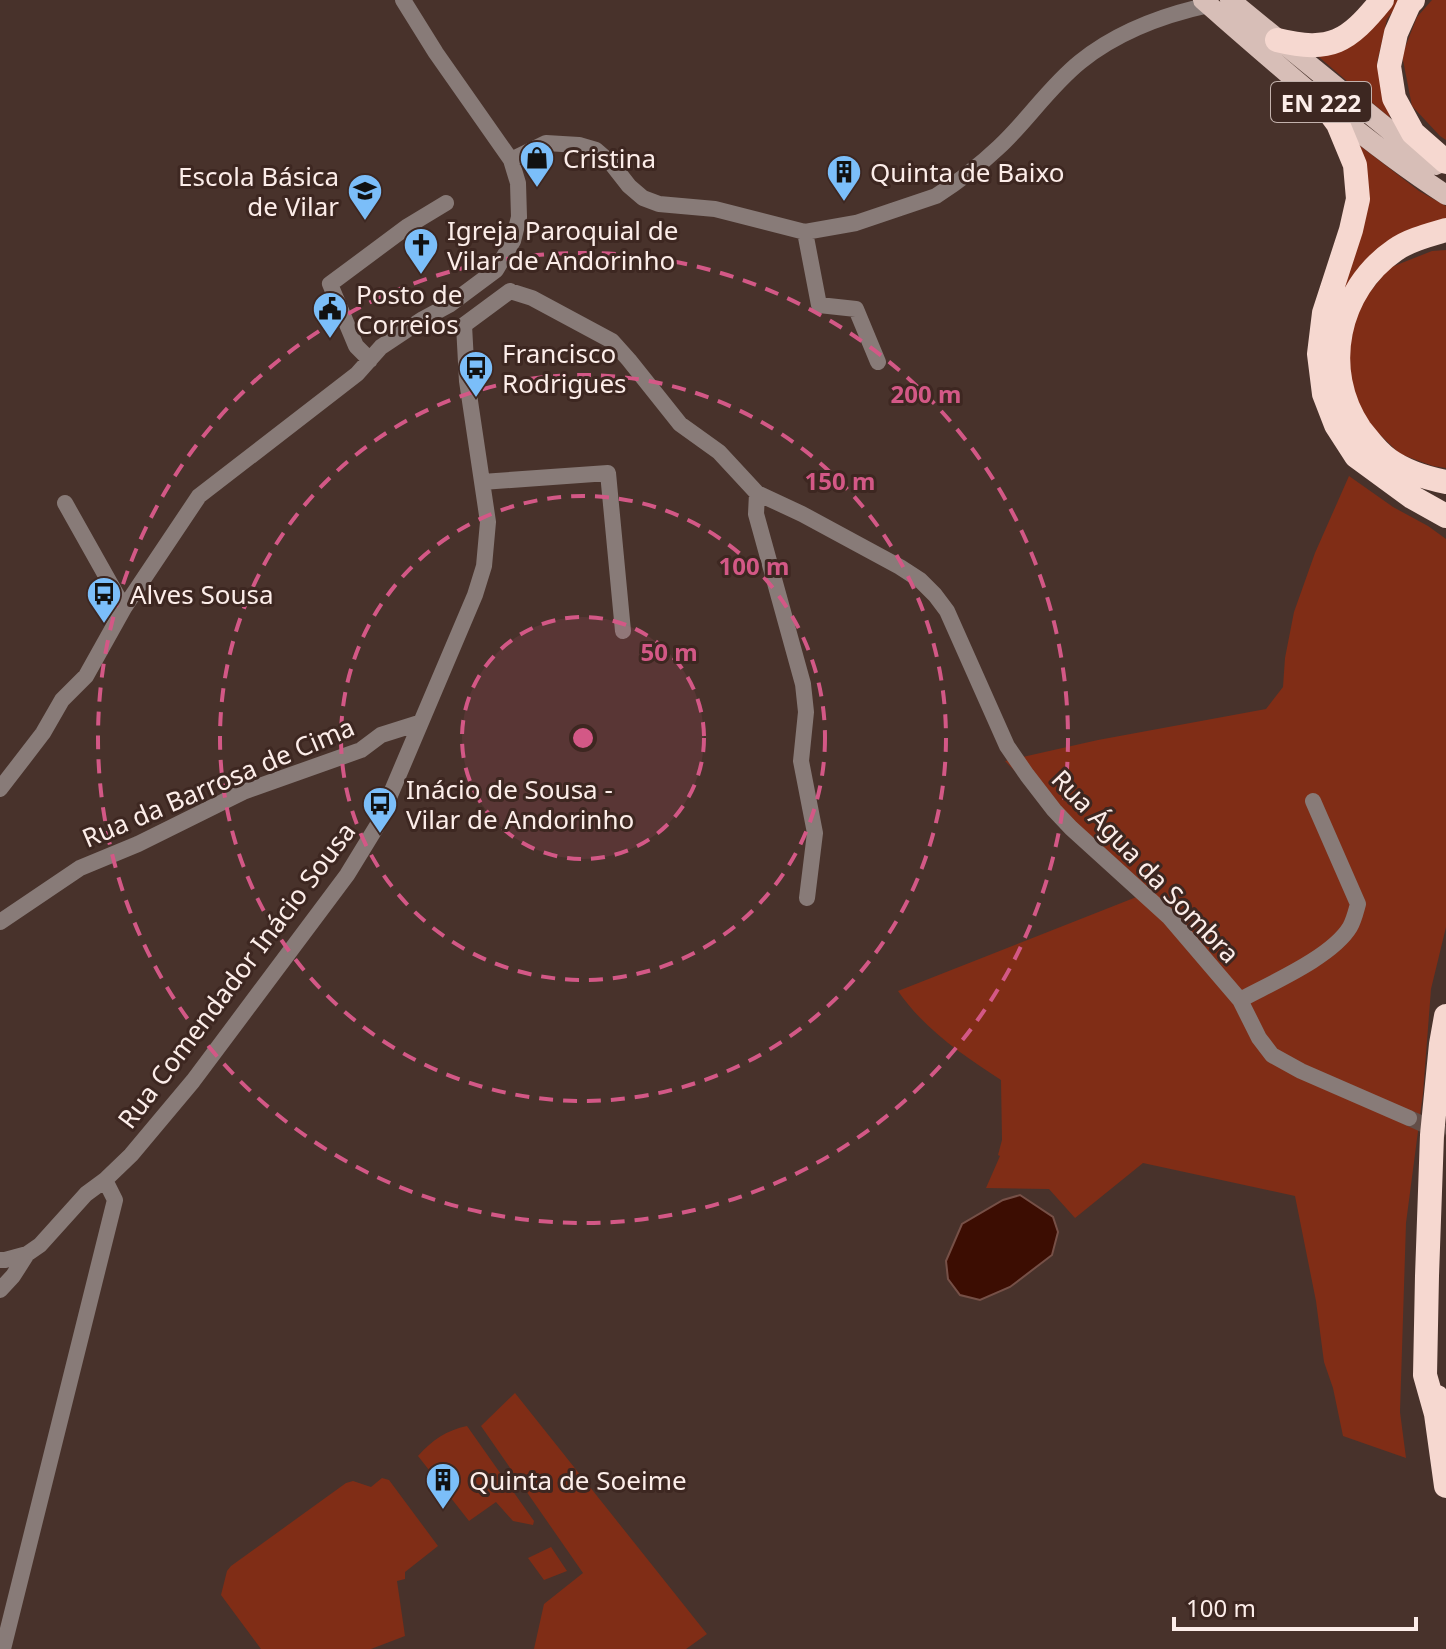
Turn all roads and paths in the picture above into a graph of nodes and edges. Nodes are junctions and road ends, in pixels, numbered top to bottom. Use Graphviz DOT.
graph roads {
  1 [pos="403,0"];
  2 [pos="1230,0"];
  3 [pos="1382,0"];
  4 [pos="1413,0"];
  5 [pos="1206,2"];
  6 [pos="1277,40"];
  7 [pos="1324,105"];
  8 [pos="511,160"];
  9 [pos="1446,162"];
  10 [pos="1446,171"];
  11 [pos="1446,195"];
  12 [pos="446,203"];
  13 [pos="1446,230"];
  14 [pos="805,232"];
  15 [pos="496,270"];
  16 [pos="510,291"];
  17 [pos="449,305"];
  18 [pos="464,325"];
  19 [pos="370,360"];
  20 [pos="878,362"];
  21 [pos="482,482"];
  22 [pos="1446,482"];
  23 [pos="757,493"];
  24 [pos="65,503"];
  25 [pos="1446,516"];
  26 [pos="124,608"];
  27 [pos="623,631"];
  28 [pos="419,723"];
  29 [pos="0,789"];
  30 [pos="1313,801"];
  31 [pos="807,898"];
  32 [pos="0,922"];
  33 [pos="1240,1000"];
  34 [pos="1446,1016"];
  35 [pos="1409,1118"];
  36 [pos="105,1180"];
  37 [pos="1446,1213"];
  38 [pos="27,1254"];
  39 [pos="3,1260"];
  40 [pos="0,1290"];
  41 [pos="1436,1414"];
  42 [pos="1446,1486"];
  43 [pos="3,1649"];
  1 -- 8 [label="street"];
  2 -- 6 [label="main road, EN 222"];
  3 -- 6 [label="highway"];
  4 -- 9 [label="highway"];
  5 -- 7 [label="main road, EN 222"];
  5 -- 14 [label="street"];
  6 -- 10 [label="main road, EN 222"];
  7 -- 11 [label="main road, EN 222"];
  7 -- 25 [label="highway"];
  8 -- 14 [label="street"];
  8 -- 15 [label="street"];
  12 -- 19 [label="street"];
  13 -- 22 [label="highway"];
  14 -- 20 [label="street"];
  15 -- 16 [label="street"];
  15 -- 17 [label="street"];
  16 -- 18 [label="street"];
  16 -- 23 [label="street"];
  17 -- 18 [label="street"];
  17 -- 19 [label="street"];
  18 -- 21 [label="street, Rua Comendador Inácio Sousa"];
  19 -- 26 [label="street"];
  21 -- 27 [label="street"];
  21 -- 28 [label="street, Rua Comendador Inácio Sousa"];
  23 -- 31 [label="street"];
  23 -- 33 [label="street, Rua Água da Sombra"];
  24 -- 26 [label="street"];
  26 -- 29 [label="street"];
  28 -- 32 [label="street, Rua da Barrosa de Cima"];
  28 -- 36 [label="street, Rua Comendador Inácio Sousa"];
  30 -- 33 [label="street"];
  33 -- 35 [label="street, Rua Água da Sombra"];
  34 -- 41 [label="highway"];
  36 -- 38 [label="street, Rua Comendador Inácio Sousa"];
  36 -- 43 [label="street"];
  37 -- 41 [label="highway"];
  38 -- 39 [label="street"];
  38 -- 40 [label="street, Rua Comendador Inácio Sousa"];
  41 -- 42 [label="highway"];
}
